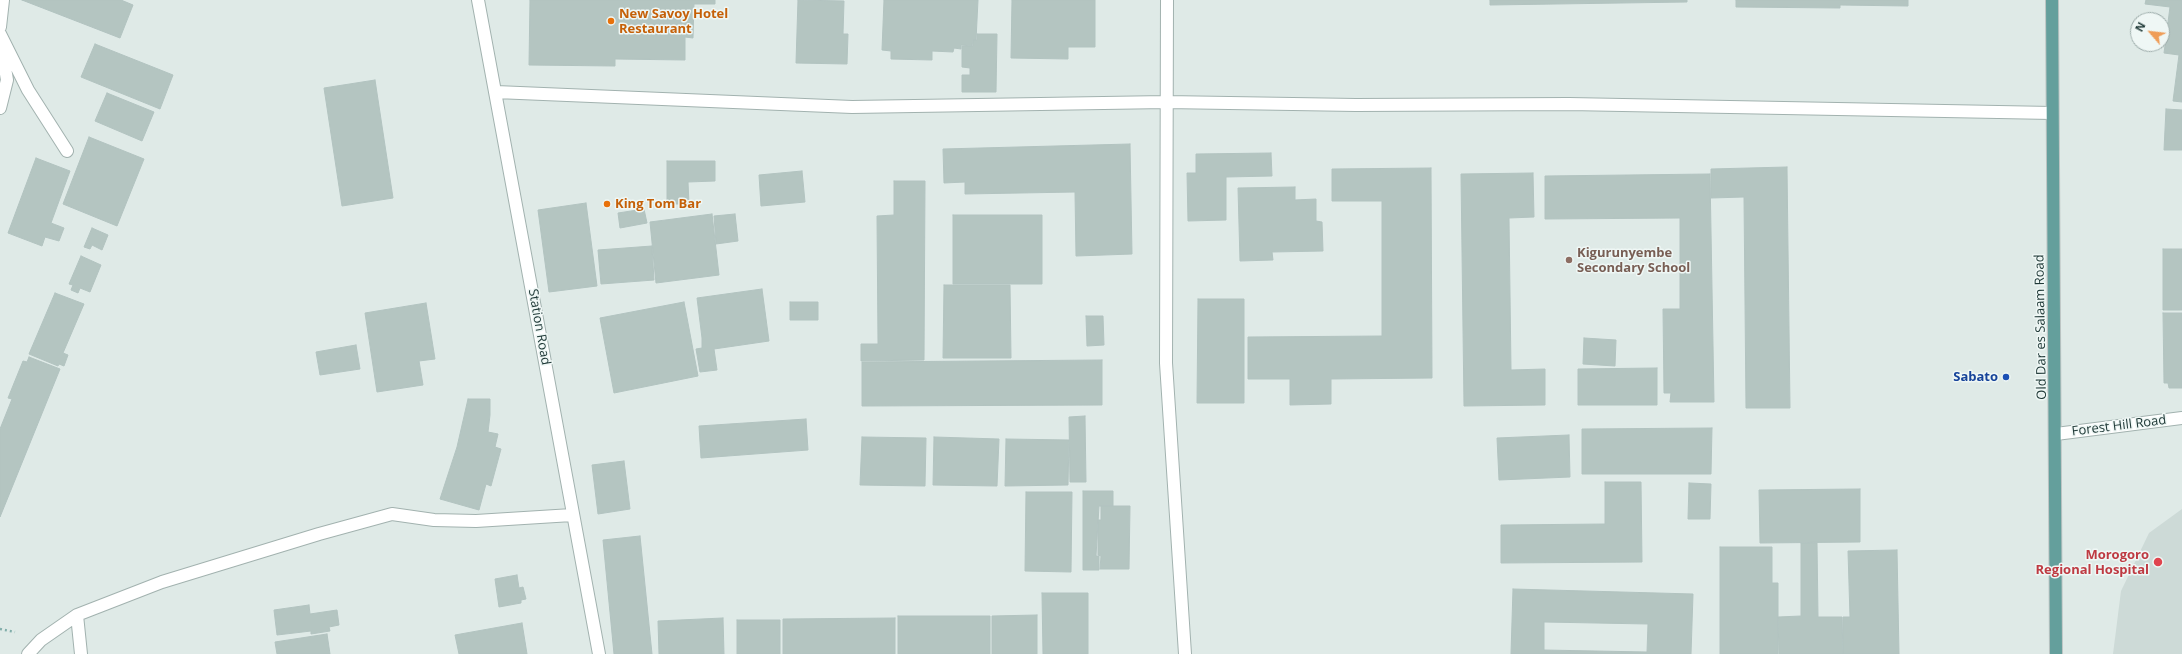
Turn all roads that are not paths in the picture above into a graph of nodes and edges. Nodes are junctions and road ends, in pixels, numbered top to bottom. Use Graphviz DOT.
graph roads {
  1 [pos="3,0"];
  2 [pos="478,0"];
  3 [pos="1167,0"];
  4 [pos="2052,0"];
  5 [pos="0,27"];
  6 [pos="0,36"];
  7 [pos="496,92"];
  8 [pos="1166,102"];
  9 [pos="0,108"];
  10 [pos="2052,113"];
  11 [pos="66,150"];
  12 [pos="2182,418"];
  13 [pos="2056,434"];
  14 [pos="572,515"];
  15 [pos="77,615"];
  16 [pos="28,654"];
  17 [pos="82,654"];
  18 [pos="599,654"];
  19 [pos="1185,654"];
  20 [pos="2056,654"];
  1 -- 5 [label="street"];
  2 -- 7 [label="street, Station Road"];
  3 -- 8 [label="street"];
  4 -- 10 [label="main road, Old Dar es Salaam Road"];
  6 -- 9 [label="street"];
  6 -- 11 [label="street"];
  7 -- 8 [label="street"];
  7 -- 14 [label="street, Station Road"];
  8 -- 10 [label="street"];
  8 -- 19 [label="street"];
  10 -- 13 [label="main road, Old Dar es Salaam Road"];
  12 -- 13 [label="street, Forest Hill Road"];
  13 -- 20 [label="main road, Old Dar es Salaam Road"];
  14 -- 15 [label="street"];
  14 -- 18 [label="street, Station Road"];
  15 -- 16 [label="street"];
  15 -- 17 [label="street"];
}
